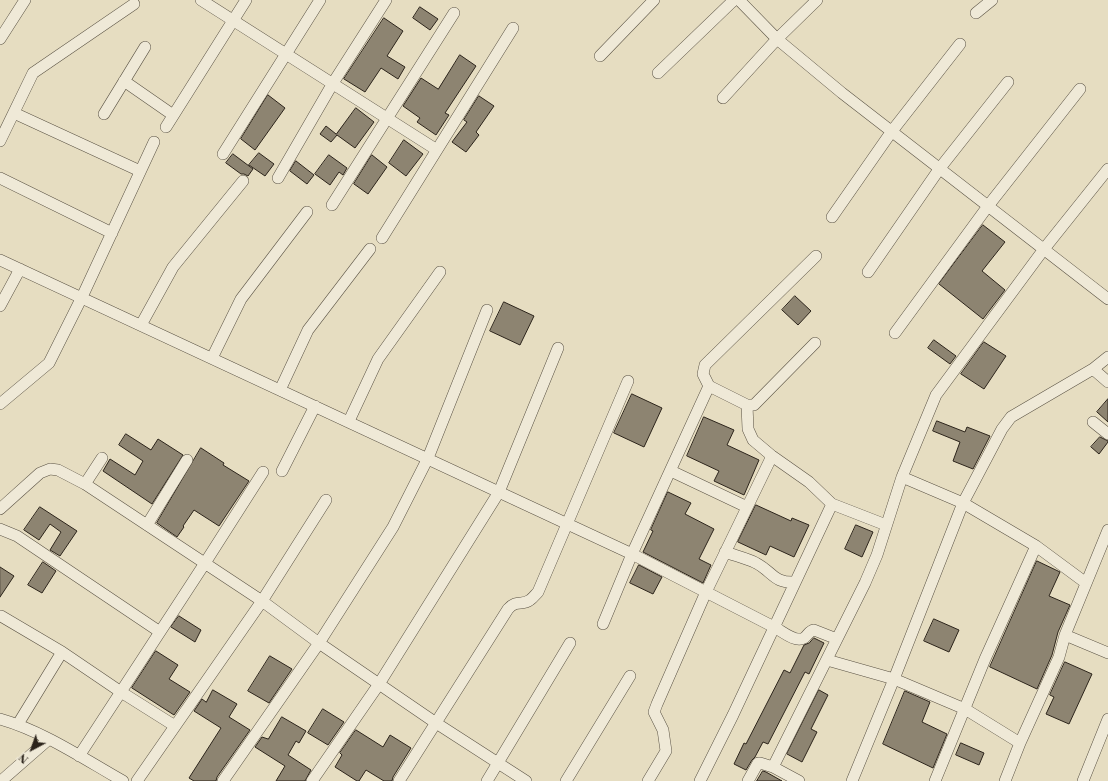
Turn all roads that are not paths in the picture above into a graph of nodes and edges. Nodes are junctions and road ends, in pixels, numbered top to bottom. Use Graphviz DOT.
graph roads {
  1 [pos="25,0"];
  2 [pos="201,0"];
  3 [pos="246,0"];
  4 [pos="320,0"];
  5 [pos="386,0"];
  6 [pos="654,0"];
  7 [pos="734,0"];
  8 [pos="739,0"];
  9 [pos="817,0"];
  10 [pos="992,0"];
  11 [pos="134,4"];
  12 [pos="454,13"];
  13 [pos="976,13"];
  14 [pos="232,20"];
  15 [pos="513,28"];
  16 [pos="0,39"];
  17 [pos="777,40"];
  18 [pos="960,44"];
  19 [pos="146,47"];
  20 [pos="286,54"];
  21 [pos="600,56"];
  22 [pos="658,73"];
  23 [pos="124,81"];
  24 [pos="1008,82"];
  25 [pos="333,83"];
  26 [pos="1080,89"];
  27 [pos="723,98"];
  28 [pos="14,112"];
  29 [pos="104,114"];
  30 [pos="173,115"];
  31 [pos="387,119"];
  32 [pos="166,127"];
  33 [pos="892,131"];
  34 [pos="0,141"];
  35 [pos="154,142"];
  36 [pos="437,150"];
  37 [pos="223,154"];
  38 [pos="940,168"];
  39 [pos="1108,169"];
  40 [pos="140,171"];
  41 [pos="0,178"];
  42 [pos="278,178"];
  43 [pos="243,181"];
  44 [pos="332,205"];
  45 [pos="988,206"];
  46 [pos="307,212"];
  47 [pos="832,217"];
  48 [pos="112,233"];
  49 [pos="382,238"];
  50 [pos="370,249"];
  51 [pos="1044,249"];
  52 [pos="816,256"];
  53 [pos="0,260"];
  54 [pos="20,269"];
  55 [pos="440,272"];
  56 [pos="868,272"];
  57 [pos="1106,295"];
  58 [pos="82,297"];
  59 [pos="0,306"];
  60 [pos="487,310"];
  61 [pos="141,325"];
  62 [pos="895,333"];
  63 [pos="815,343"];
  64 [pos="558,348"];
  65 [pos="1108,357"];
  66 [pos="212,358"];
  67 [pos="1093,369"];
  68 [pos="628,381"];
  69 [pos="1108,382"];
  70 [pos="709,386"];
  71 [pos="280,390"];
  72 [pos="0,404"];
  73 [pos="747,405"];
  74 [pos="315,406"];
  75 [pos="349,422"];
  76 [pos="1093,422"];
  77 [pos="1108,434"];
  78 [pos="772,456"];
  79 [pos="102,458"];
  80 [pos="428,458"];
  81 [pos="187,460"];
  82 [pos="282,471"];
  83 [pos="670,471"];
  84 [pos="263,472"];
  85 [pos="902,477"];
  86 [pos="85,484"];
  87 [pos="499,492"];
  88 [pos="326,500"];
  89 [pos="963,503"];
  90 [pos="832,504"];
  91 [pos="747,507"];
  92 [pos="0,509"];
  93 [pos="567,524"];
  94 [pos="147,525"];
  95 [pos="886,525"];
  96 [pos="0,528"];
  97 [pos="1108,530"];
  98 [pos="1036,546"];
  99 [pos="725,552"];
  100 [pos="632,554"];
  101 [pos="205,563"];
  102 [pos="795,582"];
  103 [pos="1086,583"];
  104 [pos="706,592"];
  105 [pos="262,600"];
  106 [pos="0,616"];
  107 [pos="603,624"];
  108 [pos="774,626"];
  109 [pos="160,632"];
  110 [pos="1065,635"];
  111 [pos="838,639"];
  112 [pos="319,643"];
  113 [pos="570,643"];
  114 [pos="62,652"];
  115 [pos="1108,653"];
  116 [pos="827,660"];
  117 [pos="630,676"];
  118 [pos="894,678"];
  119 [pos="379,684"];
  120 [pos="121,692"];
  121 [pos="965,709"];
  122 [pos="0,719"];
  123 [pos="1108,719"];
  124 [pos="436,723"];
  125 [pos="18,724"];
  126 [pos="175,726"];
  127 [pos="49,739"];
  128 [pos="1020,743"];
  129 [pos="79,756"];
  130 [pos="498,764"];
  131 [pos="772,767"];
  132 [pos="1,781"];
  133 [pos="123,781"];
  134 [pos="137,781"];
  135 [pos="223,781"];
  136 [pos="312,781"];
  137 [pos="399,781"];
  138 [pos="487,781"];
  139 [pos="526,781"];
  140 [pos="566,781"];
  141 [pos="648,781"];
  142 [pos="700,781"];
  143 [pos="748,781"];
  144 [pos="799,781"];
  145 [pos="852,781"];
  146 [pos="935,781"];
  147 [pos="1005,781"];
  148 [pos="1083,781"];
  1 -- 16 [label="street"];
  2 -- 14 [label="street"];
  3 -- 14 [label="street"];
  4 -- 20 [label="street"];
  5 -- 25 [label="street"];
  6 -- 21 [label="street"];
  7 -- 22 [label="street"];
  8 -- 17 [label="street"];
  9 -- 17 [label="street"];
  10 -- 13 [label="street"];
  11 -- 28 [label="street"];
  12 -- 31 [label="street"];
  14 -- 20 [label="street"];
  14 -- 30 [label="street"];
  15 -- 36 [label="street"];
  17 -- 27 [label="street"];
  17 -- 33 [label="street"];
  18 -- 33 [label="street"];
  19 -- 23 [label="street"];
  20 -- 25 [label="street"];
  20 -- 37 [label="street"];
  23 -- 29 [label="street"];
  23 -- 30 [label="street"];
  24 -- 38 [label="street"];
  25 -- 31 [label="street"];
  25 -- 42 [label="street"];
  26 -- 45 [label="street"];
  28 -- 34 [label="street"];
  28 -- 40 [label="street"];
  30 -- 32 [label="street"];
  31 -- 36 [label="street"];
  31 -- 44 [label="street"];
  33 -- 38 [label="street"];
  33 -- 47 [label="street"];
  35 -- 40 [label="street"];
  36 -- 49 [label="street"];
  38 -- 45 [label="street"];
  38 -- 56 [label="street"];
  39 -- 51 [label="street"];
  40 -- 48 [label="street"];
  41 -- 48 [label="street"];
  43 -- 61 [label="street"];
  45 -- 51 [label="street"];
  45 -- 62 [label="street"];
  46 -- 66 [label="street"];
  48 -- 58 [label="street"];
  50 -- 71 [label="street"];
  51 -- 57 [label="street"];
  51 -- 85 [label="street"];
  52 -- 70 [label="street"];
  53 -- 54 [label="street"];
  54 -- 58 [label="street"];
  54 -- 59 [label="street"];
  55 -- 75 [label="street"];
  58 -- 61 [label="street"];
  58 -- 72 [label="street"];
  60 -- 80 [label="street"];
  61 -- 66 [label="street"];
  63 -- 73 [label="street"];
  64 -- 87 [label="street"];
  65 -- 67 [label="street"];
  66 -- 71 [label="street"];
  67 -- 69 [label="street"];
  67 -- 89 [label="street"];
  68 -- 93 [label="street"];
  70 -- 73 [label="street"];
  70 -- 83 [label="street"];
  71 -- 74 [label="street"];
  73 -- 78 [label="street"];
  74 -- 75 [label="street"];
  74 -- 82 [label="street"];
  75 -- 80 [label="street"];
  76 -- 77 [label="street"];
  78 -- 90 [label="street"];
  78 -- 91 [label="street"];
  79 -- 86 [label="street"];
  80 -- 87 [label="street"];
  80 -- 112 [label="street"];
  81 -- 94 [label="street"];
  83 -- 91 [label="street"];
  83 -- 100 [label="street"];
  84 -- 101 [label="street"];
  85 -- 89 [label="street"];
  85 -- 95 [label="street"];
  86 -- 92 [label="street"];
  86 -- 94 [label="street"];
  87 -- 93 [label="street"];
  87 -- 119 [label="street"];
  88 -- 105 [label="street"];
  89 -- 98 [label="street"];
  89 -- 118 [label="street"];
  90 -- 95 [label="street"];
  90 -- 102 [label="street"];
  91 -- 99 [label="street"];
  93 -- 100 [label="street"];
  93 -- 124 [label="street"];
  94 -- 101 [label="street"];
  95 -- 111 [label="street"];
  96 -- 109 [label="street"];
  97 -- 103 [label="street"];
  98 -- 103 [label="street"];
  98 -- 121 [label="street"];
  99 -- 102 [label="street"];
  99 -- 104 [label="street"];
  100 -- 104 [label="street"];
  100 -- 107 [label="street"];
  101 -- 105 [label="street"];
  101 -- 109 [label="street"];
  102 -- 108 [label="street"];
  103 -- 110 [label="street"];
  104 -- 108 [label="street"];
  104 -- 141 [label="street"];
  105 -- 112 [label="street"];
  105 -- 126 [label="street"];
  106 -- 114 [label="street"];
  108 -- 111 [label="street"];
  108 -- 142 [label="street"];
  109 -- 120 [label="street"];
  110 -- 115 [label="street"];
  110 -- 128 [label="street"];
  111 -- 116 [label="street"];
  112 -- 119 [label="street"];
  112 -- 135 [label="street"];
  113 -- 130 [label="street"];
  114 -- 120 [label="street"];
  114 -- 125 [label="street"];
  116 -- 118 [label="street"];
  116 -- 131 [label="street"];
  117 -- 140 [label="street"];
  118 -- 121 [label="street"];
  118 -- 145 [label="street"];
  119 -- 124 [label="street"];
  119 -- 136 [label="street"];
  120 -- 126 [label="street"];
  120 -- 129 [label="street"];
  121 -- 128 [label="street"];
  121 -- 146 [label="street"];
  122 -- 125 [label="street"];
  123 -- 148 [label="street"];
  124 -- 130 [label="street"];
  124 -- 137 [label="street"];
  125 -- 127 [label="street"];
  126 -- 134 [label="street"];
  127 -- 129 [label="street"];
  127 -- 132 [label="street"];
  128 -- 147 [label="street"];
  129 -- 133 [label="street"];
  130 -- 138 [label="street"];
  130 -- 139 [label="street"];
  131 -- 143 [label="street"];
  131 -- 144 [label="street"];
}
